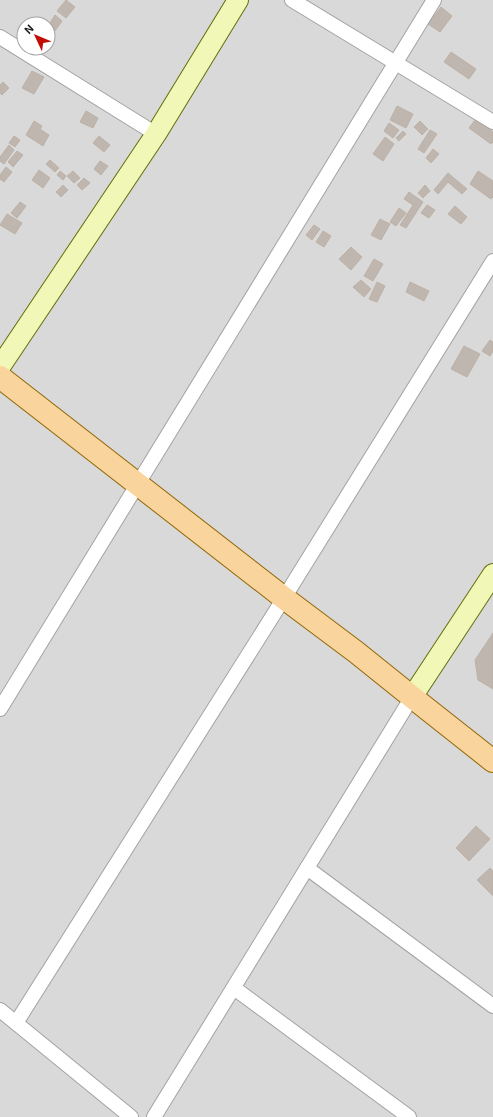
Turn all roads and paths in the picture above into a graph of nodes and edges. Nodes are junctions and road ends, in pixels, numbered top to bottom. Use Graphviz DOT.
graph roads {
  1 [pos="238,0"];
  2 [pos="292,0"];
  3 [pos="434,0"];
  4 [pos="0,37"];
  5 [pos="396,63"];
  6 [pos="493,122"];
  7 [pos="156,134"];
  8 [pos="493,261"];
  9 [pos="0,367"];
  10 [pos="0,377"];
  11 [pos="138,484"];
  12 [pos="493,574"];
  13 [pos="284,598"];
  14 [pos="412,697"];
  15 [pos="0,709"];
  16 [pos="493,761"];
  17 [pos="307,868"];
  18 [pos="234,988"];
  19 [pos="493,1006"];
  20 [pos="0,1010"];
  21 [pos="16,1023"];
  22 [pos="132,1117"];
  23 [pos="154,1117"];
  24 [pos="409,1117"];
  1 -- 7 [label="street"];
  2 -- 5 [label="street"];
  3 -- 5 [label="street"];
  4 -- 7 [label="street"];
  5 -- 6 [label="street"];
  5 -- 11 [label="street"];
  7 -- 9 [label="street"];
  8 -- 13 [label="street"];
  10 -- 11 [label="main road"];
  11 -- 13 [label="main road"];
  11 -- 15 [label="street"];
  12 -- 14 [label="street"];
  13 -- 14 [label="main road"];
  13 -- 21 [label="street"];
  14 -- 16 [label="main road"];
  14 -- 17 [label="street"];
  17 -- 18 [label="street"];
  17 -- 19 [label="street"];
  18 -- 23 [label="street"];
  18 -- 24 [label="street"];
  20 -- 21 [label="street"];
  21 -- 22 [label="street"];
}
